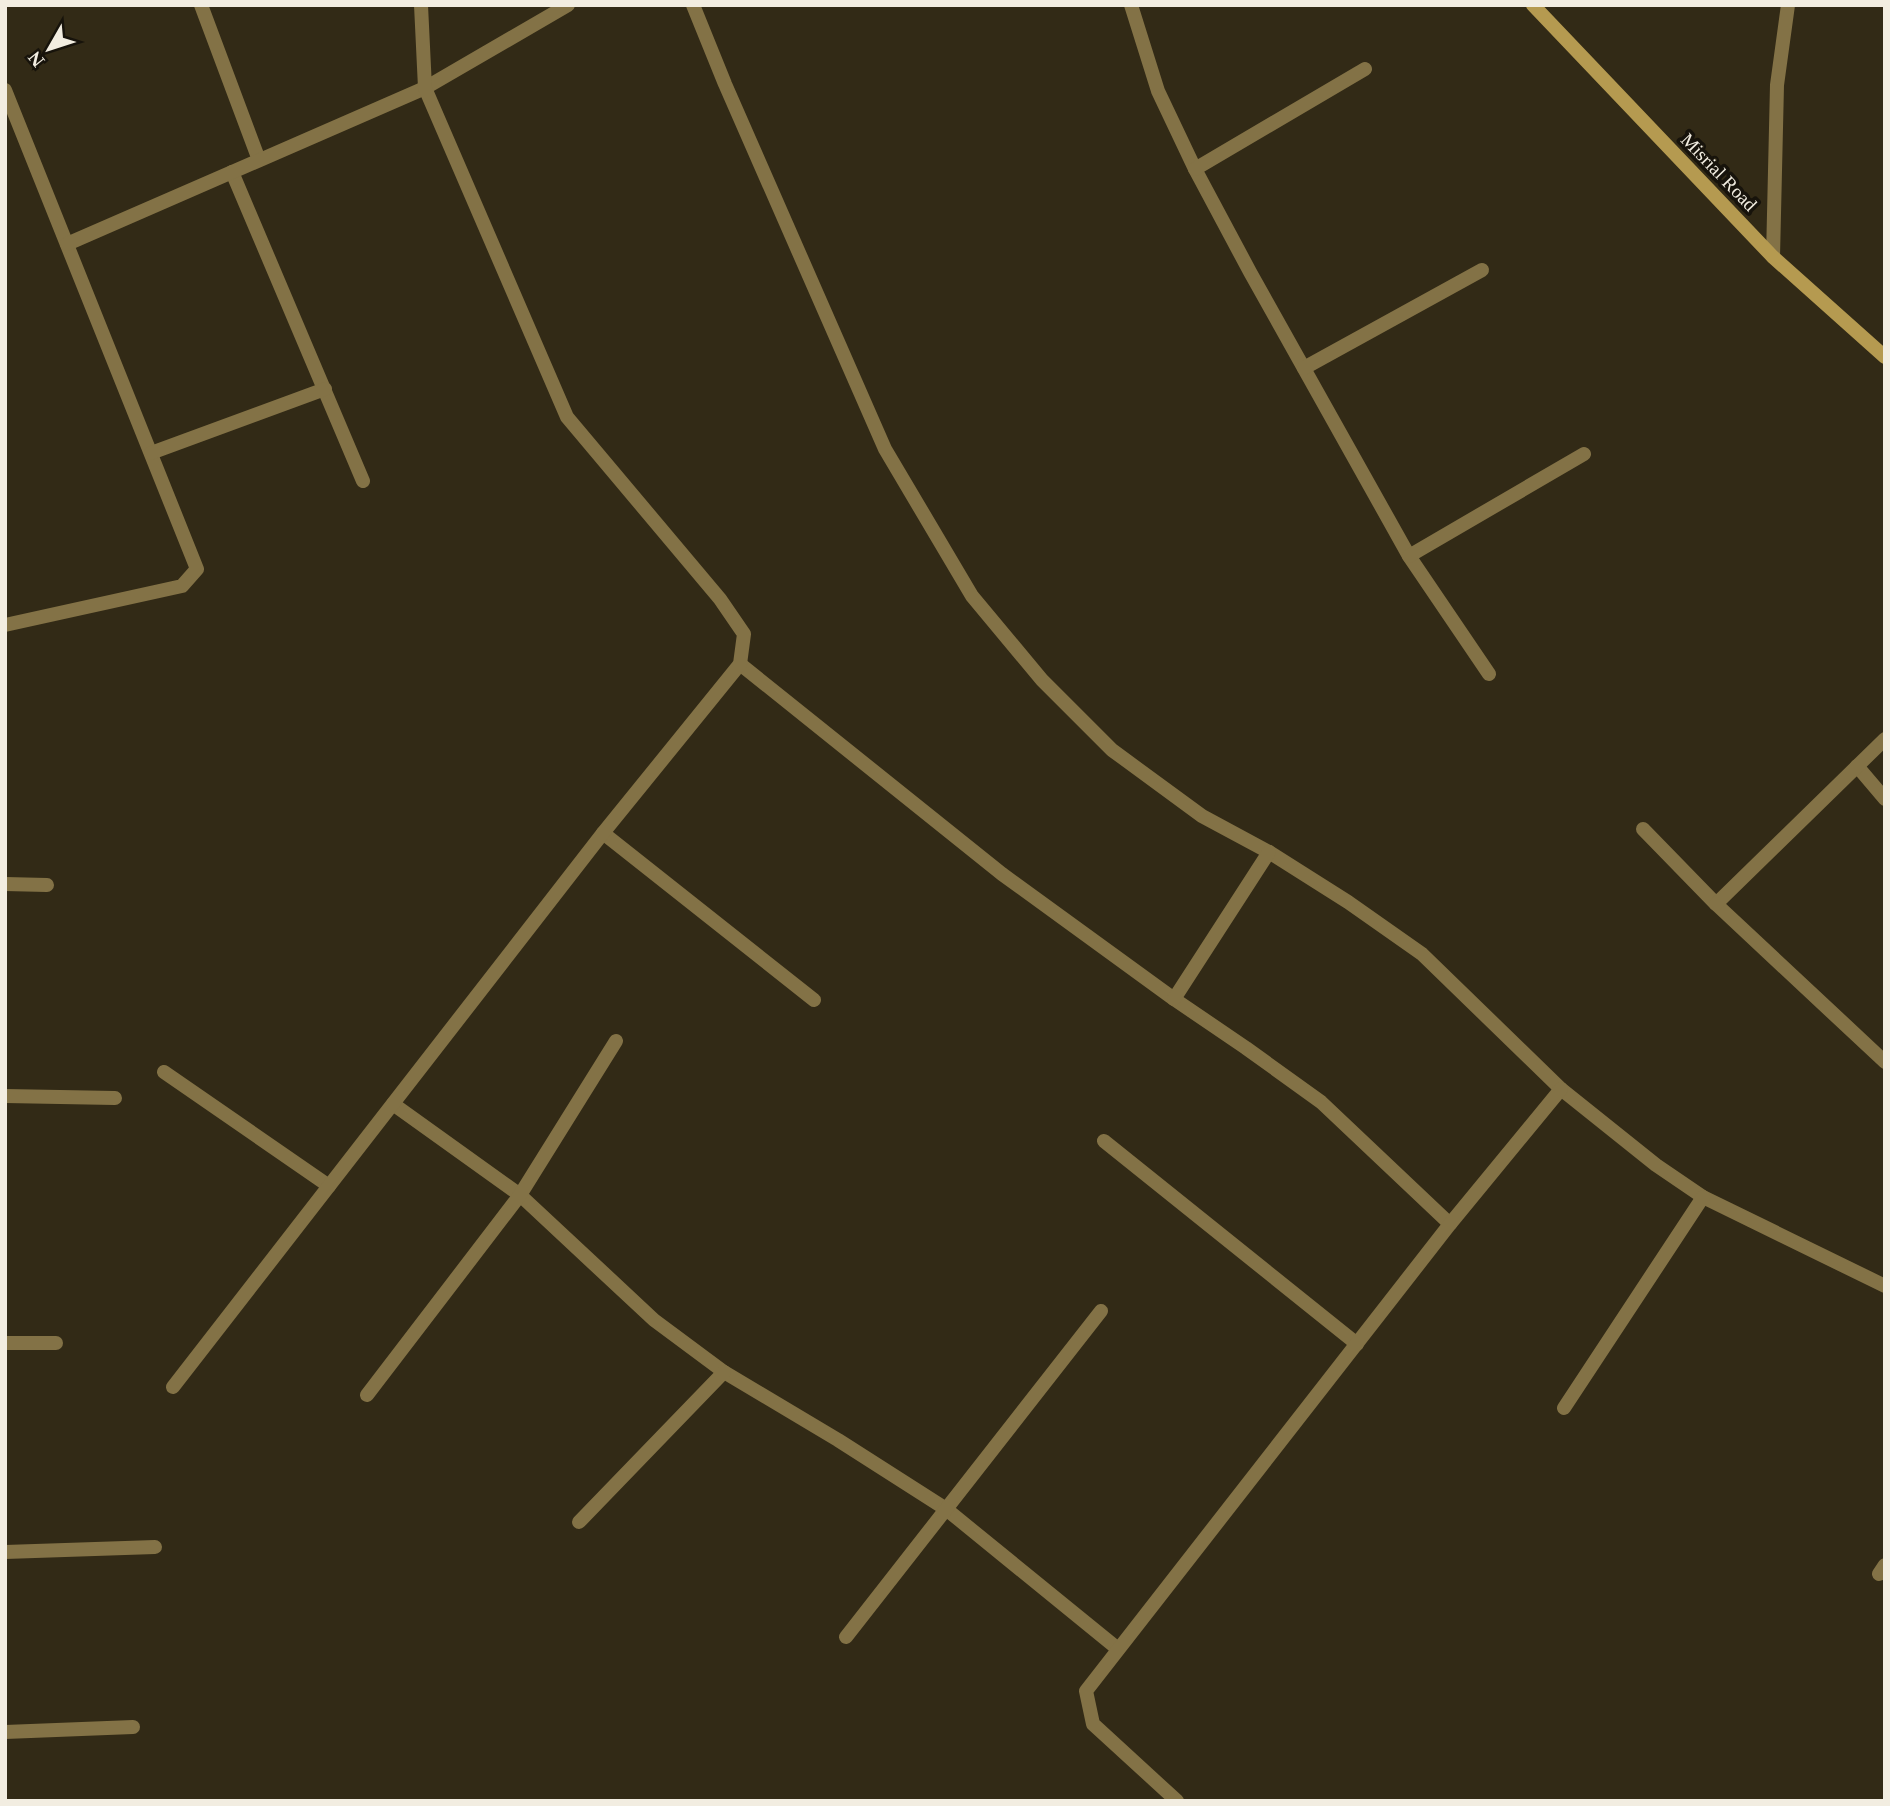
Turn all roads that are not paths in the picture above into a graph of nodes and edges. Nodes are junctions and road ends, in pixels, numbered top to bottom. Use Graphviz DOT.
graph roads {
  1 [pos="201,5"];
  2 [pos="421,5"];
  3 [pos="568,5"];
  4 [pos="693,5"];
  5 [pos="1131,5"];
  6 [pos="1534,5"];
  7 [pos="1788,5"];
  8 [pos="1365,69"];
  9 [pos="425,88"];
  10 [pos="5,90"];
  11 [pos="259,160"];
  12 [pos="1195,169"];
  13 [pos="232,172"];
  14 [pos="67,244"];
  15 [pos="1773,257"];
  16 [pos="1482,270"];
  17 [pos="1885,357"];
  18 [pos="1304,368"];
  19 [pos="325,389"];
  20 [pos="150,453"];
  21 [pos="1584,454"];
  22 [pos="363,481"];
  23 [pos="1409,556"];
  24 [pos="5,625"];
  25 [pos="740,664"];
  26 [pos="1489,674"];
  27 [pos="1885,739"];
  28 [pos="1857,766"];
  29 [pos="1885,799"];
  30 [pos="1643,829"];
  31 [pos="603,833"];
  32 [pos="1269,852"];
  33 [pos="5,884"];
  34 [pos="47,885"];
  35 [pos="1716,904"];
  36 [pos="1174,999"];
  37 [pos="814,1000"];
  38 [pos="616,1041"];
  39 [pos="1885,1062"];
  40 [pos="164,1072"];
  41 [pos="1561,1089"];
  42 [pos="5,1096"];
  43 [pos="115,1098"];
  44 [pos="393,1104"];
  45 [pos="1104,1141"];
  46 [pos="329,1186"];
  47 [pos="520,1195"];
  48 [pos="1703,1197"];
  49 [pos="1450,1224"];
  50 [pos="1885,1286"];
  51 [pos="1101,1311"];
  52 [pos="5,1343"];
  53 [pos="56,1343"];
  54 [pos="1357,1343"];
  55 [pos="724,1372"];
  56 [pos="173,1387"];
  57 [pos="367,1395"];
  58 [pos="1564,1408"];
  59 [pos="946,1509"];
  60 [pos="579,1522"];
  61 [pos="155,1547"];
  62 [pos="5,1552"];
  63 [pos="846,1637"];
  64 [pos="1118,1648"];
  65 [pos="133,1727"];
  66 [pos="5,1732"];
  67 [pos="1177,1801"];
  1 -- 11 [label="street"];
  2 -- 9 [label="street"];
  3 -- 9 [label="street"];
  4 -- 32 [label="street"];
  5 -- 12 [label="street"];
  6 -- 15 [label="main road, Misrial Road"];
  7 -- 15 [label="street"];
  8 -- 12 [label="street"];
  9 -- 11 [label="street"];
  9 -- 25 [label="street"];
  10 -- 14 [label="street"];
  11 -- 13 [label="street"];
  12 -- 18 [label="street"];
  13 -- 14 [label="street"];
  13 -- 19 [label="street"];
  14 -- 20 [label="street"];
  15 -- 17 [label="main road, Misrial Road"];
  16 -- 18 [label="street"];
  18 -- 23 [label="street"];
  19 -- 20 [label="street"];
  19 -- 22 [label="street"];
  20 -- 24 [label="street"];
  21 -- 23 [label="street"];
  23 -- 26 [label="street"];
  25 -- 31 [label="street"];
  25 -- 36 [label="street"];
  27 -- 28 [label="street"];
  28 -- 29 [label="street"];
  28 -- 35 [label="street"];
  30 -- 35 [label="street"];
  31 -- 37 [label="street"];
  31 -- 44 [label="street"];
  32 -- 36 [label="street"];
  32 -- 41 [label="street"];
  33 -- 34 [label="street"];
  35 -- 39 [label="street"];
  36 -- 49 [label="street"];
  38 -- 47 [label="street"];
  40 -- 46 [label="street"];
  41 -- 48 [label="street"];
  41 -- 49 [label="street"];
  42 -- 43 [label="street"];
  44 -- 46 [label="street"];
  44 -- 47 [label="street"];
  45 -- 54 [label="street"];
  46 -- 56 [label="street"];
  47 -- 55 [label="street"];
  47 -- 57 [label="street"];
  48 -- 50 [label="street"];
  48 -- 58 [label="street"];
  49 -- 54 [label="street"];
  51 -- 59 [label="street"];
  52 -- 53 [label="street"];
  54 -- 64 [label="street"];
  55 -- 59 [label="street"];
  55 -- 60 [label="street"];
  59 -- 63 [label="street"];
  59 -- 64 [label="street"];
  61 -- 62 [label="street"];
  64 -- 67 [label="street"];
  65 -- 66 [label="street"];
}
